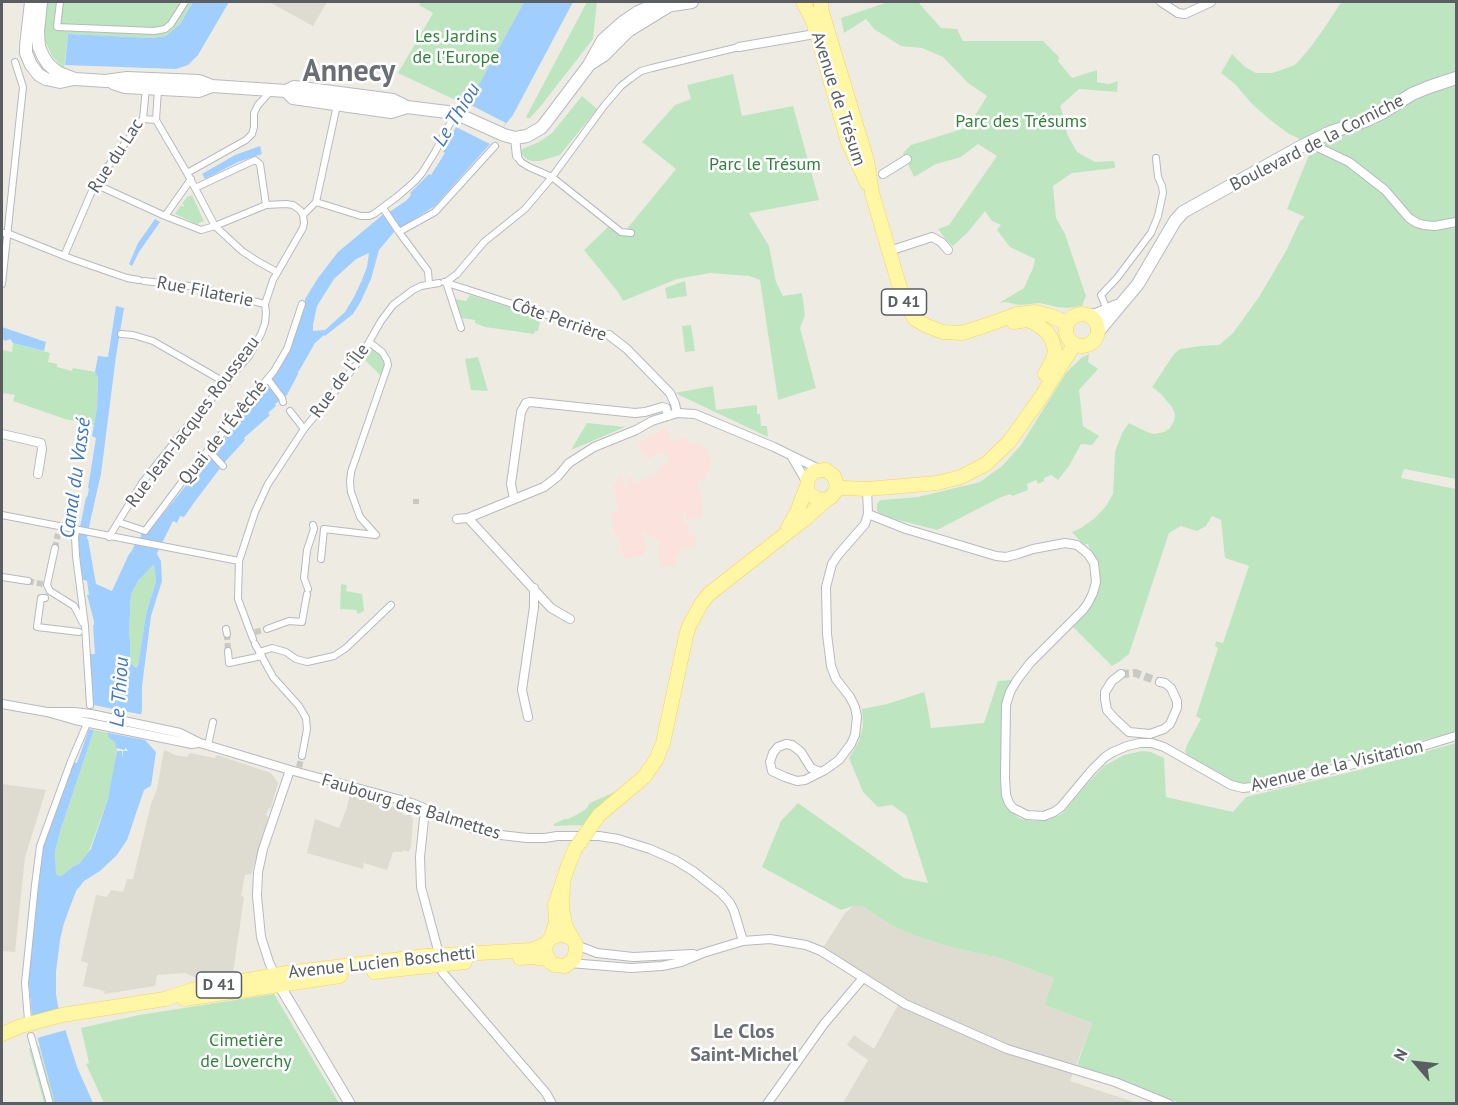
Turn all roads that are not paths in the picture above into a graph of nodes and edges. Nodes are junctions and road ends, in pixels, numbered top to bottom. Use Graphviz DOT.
graph roads {
  1 [pos="31,2"];
  2 [pos="40,2"];
  3 [pos="60,2"];
  4 [pos="185,2"];
  5 [pos="692,2"];
  6 [pos="810,2"];
  7 [pos="1161,2"];
  8 [pos="1211,2"];
  9 [pos="817,34"];
  10 [pos="739,47"];
  11 [pos="833,51"];
  12 [pos="15,62"];
  13 [pos="1456,78"];
  14 [pos="75,79"];
  15 [pos="106,81"];
  16 [pos="212,86"];
  17 [pos="152,88"];
  18 [pos="272,90"];
  19 [pos="286,91"];
  20 [pos="337,105"];
  21 [pos="407,107"];
  22 [pos="459,114"];
  23 [pos="143,119"];
  24 [pos="156,120"];
  25 [pos="515,138"];
  26 [pos="1309,143"];
  27 [pos="495,147"];
  28 [pos="517,156"];
  29 [pos="1156,158"];
  30 [pos="907,159"];
  31 [pos="883,174"];
  32 [pos="189,176"];
  33 [pos="552,177"];
  34 [pos="95,184"];
  35 [pos="195,188"];
  36 [pos="872,193"];
  37 [pos="316,202"];
  38 [pos="266,205"];
  39 [pos="385,210"];
  40 [pos="303,215"];
  41 [pos="165,216"];
  42 [pos="1456,222"];
  43 [pos="215,226"];
  44 [pos="398,231"];
  45 [pos="4,233"];
  46 [pos="631,233"];
  47 [pos="948,250"];
  48 [pos="889,251"];
  49 [pos="64,256"];
  50 [pos="277,272"];
  51 [pos="443,282"];
  52 [pos="2,284"];
  53 [pos="429,284"];
  54 [pos="265,304"];
  55 [pos="302,304"];
  56 [pos="1120,304"];
  57 [pos="1107,310"];
  58 [pos="1088,316"];
  59 [pos="1003,319"];
  60 [pos="1068,323"];
  61 [pos="461,328"];
  62 [pos="1097,333"];
  63 [pos="121,334"];
  64 [pos="609,335"];
  65 [pos="369,342"];
  66 [pos="1074,345"];
  67 [pos="270,382"];
  68 [pos="226,383"];
  69 [pos="282,400"];
  70 [pos="1039,400"];
  71 [pos="290,411"];
  72 [pos="672,414"];
  73 [pos="304,429"];
  74 [pos="2,434"];
  75 [pos="211,453"];
  76 [pos="791,456"];
  77 [pos="223,466"];
  78 [pos="821,470"];
  79 [pos="38,474"];
  80 [pos="807,485"];
  81 [pos="837,486"];
  82 [pos="867,489"];
  83 [pos="514,499"];
  84 [pos="826,500"];
  85 [pos="868,514"];
  86 [pos="2,516"];
  87 [pos="468,518"];
  88 [pos="457,519"];
  89 [pos="118,522"];
  90 [pos="313,525"];
  91 [pos="77,530"];
  92 [pos="109,537"];
  93 [pos="780,539"];
  94 [pos="55,548"];
  95 [pos="321,559"];
  96 [pos="239,561"];
  97 [pos="2,577"];
  98 [pos="28,581"];
  99 [pos="534,588"];
  100 [pos="80,592"];
  101 [pos="45,598"];
  102 [pos="391,605"];
  103 [pos="74,606"];
  104 [pos="570,619"];
  105 [pos="85,626"];
  106 [pos="267,629"];
  107 [pos="79,632"];
  108 [pos="228,651"];
  109 [pos="260,654"];
  110 [pos="1121,674"];
  111 [pos="1160,682"];
  112 [pos="2,704"];
  113 [pos="89,717"];
  114 [pos="528,717"];
  115 [pos="213,722"];
  116 [pos="1456,736"];
  117 [pos="204,744"];
  118 [pos="302,756"];
  119 [pos="296,770"];
  120 [pos="820,772"];
  121 [pos="427,809"];
  122 [pos="563,881"];
  123 [pos="555,904"];
  124 [pos="549,941"];
  125 [pos="573,941"];
  126 [pos="742,941"];
  127 [pos="490,952"];
  128 [pos="702,953"];
  129 [pos="548,959"];
  130 [pos="439,960"];
  131 [pos="570,963"];
  132 [pos="863,978"];
  133 [pos="282,981"];
  134 [pos="32,1027"];
  135 [pos="2,1036"];
  136 [pos="50,1104"];
  137 [pos="350,1104"];
  138 [pos="552,1104"];
  139 [pos="767,1104"];
  140 [pos="1169,1104"];
  1 -- 14 [label="main road"];
  2 -- 14 [label="main road"];
  3 -- 4 [label="street"];
  5 -- 25 [label="main road"];
  6 -- 9 [label="main road, Avenue de Trésum / D 41"];
  6 -- 11 [label="main road, Avenue de Trésum / D 41"];
  7 -- 8 [label="street"];
  9 -- 10 [label="street"];
  9 -- 11 [label="street"];
  9 -- 36 [label="main road, Avenue de Trésum / D 41"];
  10 -- 33 [label="street"];
  11 -- 36 [label="main road, Avenue de Trésum / D 41"];
  12 -- 45 [label="street"];
  13 -- 26 [label="main road, Boulevard de la Corniche"];
  14 -- 15 [label="main road"];
  15 -- 16 [label="main road"];
  15 -- 17 [label="main road"];
  16 -- 17 [label="main road"];
  16 -- 18 [label="main road"];
  17 -- 23 [label="street, Rue du Lac"];
  17 -- 24 [label="street"];
  18 -- 19 [label="main road"];
  18 -- 32 [label="street"];
  19 -- 20 [label="main road"];
  19 -- 21 [label="main road"];
  20 -- 21 [label="main road"];
  20 -- 37 [label="street"];
  21 -- 22 [label="main road"];
  22 -- 25 [label="main road"];
  22 -- 39 [label="street"];
  23 -- 24 [label="street"];
  23 -- 34 [label="street, Rue du Lac"];
  24 -- 32 [label="street"];
  25 -- 28 [label="street"];
  26 -- 42 [label="street"];
  26 -- 56 [label="main road, Boulevard de la Corniche"];
  27 -- 44 [label="street"];
  28 -- 33 [label="street"];
  29 -- 57 [label="street"];
  30 -- 31 [label="street"];
  32 -- 35 [label="street"];
  32 -- 41 [label="street"];
  33 -- 46 [label="street"];
  33 -- 51 [label="street"];
  34 -- 41 [label="street"];
  34 -- 49 [label="street, Rue du Lac"];
  35 -- 38 [label="street"];
  35 -- 43 [label="street"];
  36 -- 48 [label="main road, Avenue de Trésum / D 41"];
  37 -- 39 [label="street"];
  37 -- 40 [label="street"];
  38 -- 40 [label="street"];
  38 -- 43 [label="street"];
  39 -- 44 [label="street"];
  40 -- 50 [label="street, Rue Jean-Jacques Rousseau"];
  41 -- 43 [label="street"];
  43 -- 50 [label="street"];
  44 -- 53 [label="street"];
  45 -- 49 [label="street, Rue Filaterie"];
  45 -- 52 [label="street"];
  47 -- 48 [label="street"];
  48 -- 59 [label="main road, Avenue de Trésum / D 41"];
  49 -- 54 [label="street, Rue Filaterie"];
  50 -- 54 [label="street, Rue Jean-Jacques Rousseau"];
  51 -- 53 [label="street, Côte Perrière"];
  51 -- 61 [label="street"];
  51 -- 64 [label="street, Côte Perrière"];
  53 -- 65 [label="street, Rue de l'Île"];
  54 -- 68 [label="street, Rue Jean-Jacques Rousseau"];
  55 -- 89 [label="street, Quai de l'Évêché"];
  56 -- 57 [label="main road, Boulevard de la Corniche"];
  56 -- 62 [label="main road, Boulevard de la Corniche"];
  57 -- 58 [label="main road, Boulevard de la Corniche"];
  58 -- 60 [label="main road"];
  58 -- 62 [label="main road"];
  59 -- 60 [label="main road, Avenue de Trésum / D 41"];
  59 -- 70 [label="main road"];
  60 -- 66 [label="main road"];
  62 -- 66 [label="main road"];
  63 -- 68 [label="street"];
  64 -- 72 [label="street, Côte Perrière"];
  65 -- 73 [label="street, Rue de l'Île"];
  65 -- 95 [label="street"];
  66 -- 70 [label="main road"];
  67 -- 69 [label="street"];
  68 -- 89 [label="street, Rue Jean-Jacques Rousseau"];
  70 -- 82 [label="main road"];
  71 -- 73 [label="street"];
  72 -- 76 [label="street"];
  72 -- 83 [label="street"];
  72 -- 83 [label="street"];
  73 -- 96 [label="street, Rue de l'Île"];
  74 -- 79 [label="street"];
  75 -- 77 [label="street"];
  76 -- 78 [label="street"];
  76 -- 80 [label="street"];
  78 -- 80 [label="main road"];
  78 -- 81 [label="main road"];
  80 -- 84 [label="main road"];
  80 -- 93 [label="main road"];
  81 -- 82 [label="main road"];
  81 -- 84 [label="main road"];
  82 -- 85 [label="street"];
  83 -- 87 [label="street"];
  84 -- 93 [label="main road"];
  85 -- 116 [label="street, Avenue de la Visitation"];
  85 -- 120 [label="street"];
  86 -- 91 [label="street"];
  87 -- 88 [label="street"];
  87 -- 99 [label="street"];
  89 -- 92 [label="street, Rue Jean-Jacques Rousseau"];
  90 -- 106 [label="street"];
  91 -- 92 [label="street"];
  91 -- 100 [label="street"];
  92 -- 96 [label="street"];
  93 -- 122 [label="main road, bridge"];
  94 -- 103 [label="street"];
  96 -- 109 [label="street, Rue de l'Île"];
  97 -- 98 [label="street"];
  99 -- 104 [label="street"];
  99 -- 114 [label="street"];
  100 -- 103 [label="street"];
  100 -- 105 [label="street"];
  101 -- 107 [label="street"];
  102 -- 109 [label="street"];
  103 -- 105 [label="street"];
  105 -- 113 [label="street"];
  108 -- 109 [label="street"];
  109 -- 118 [label="street, Rue de l'Île"];
  110 -- 111 [label="street"];
  112 -- 113 [label="street, Faubourg des Balmettes"];
  113 -- 117 [label="street, Faubourg des Balmettes"];
  113 -- 134 [label="street"];
  115 -- 117 [label="street"];
  117 -- 119 [label="street, Faubourg des Balmettes"];
  119 -- 121 [label="street, Faubourg des Balmettes"];
  119 -- 133 [label="street"];
  120 -- 120 [label="street"];
  121 -- 126 [label="street, Faubourg des Balmettes"];
  121 -- 130 [label="street"];
  122 -- 123 [label="main road"];
  122 -- 125 [label="main road"];
  123 -- 124 [label="main road"];
  123 -- 127 [label="main road"];
  124 -- 125 [label="main road"];
  124 -- 127 [label="main road, Avenue Lucien Boschetti"];
  124 -- 129 [label="main road"];
  125 -- 128 [label="street"];
  125 -- 131 [label="main road"];
  126 -- 128 [label="street"];
  126 -- 132 [label="street"];
  127 -- 130 [label="main road, Avenue Lucien Boschetti"];
  128 -- 131 [label="street"];
  129 -- 130 [label="main road, Avenue Lucien Boschetti"];
  129 -- 131 [label="main road"];
  130 -- 133 [label="main road, Avenue Lucien Boschetti"];
  130 -- 133 [label="main road, Avenue Lucien Boschetti"];
  130 -- 138 [label="street"];
  132 -- 139 [label="street"];
  132 -- 140 [label="street"];
  133 -- 134 [label="main road, D 41"];
  133 -- 137 [label="street"];
  134 -- 135 [label="main road, D 41"];
  134 -- 136 [label="street"];
}
